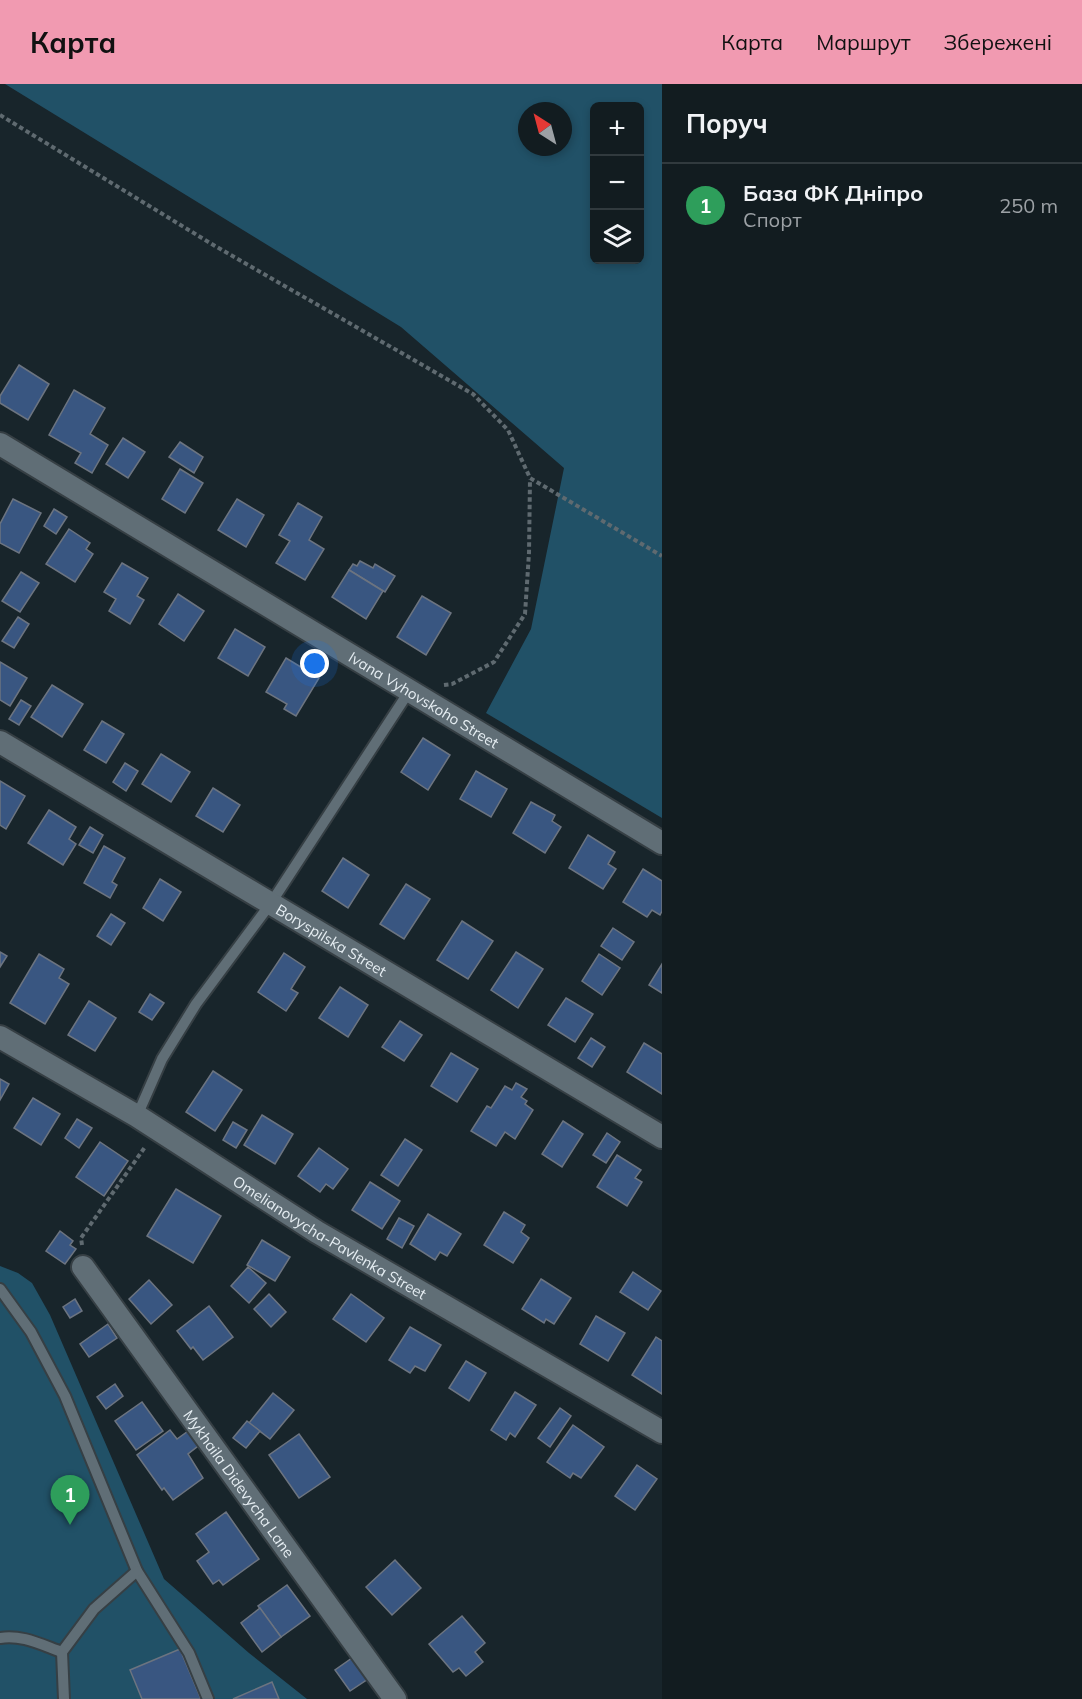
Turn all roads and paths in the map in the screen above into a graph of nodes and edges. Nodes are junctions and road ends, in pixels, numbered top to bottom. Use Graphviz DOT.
graph roads {
  1 [pos="0,115"];
  2 [pos="0,444"];
  3 [pos="530,478"];
  4 [pos="662,556"];
  5 [pos="410,690"];
  6 [pos="0,742"];
  7 [pos="662,843"];
  8 [pos="271,903"];
  9 [pos="0,1037"];
  10 [pos="137,1116"];
  11 [pos="157,1129"];
  12 [pos="662,1137"];
  13 [pos="83,1267"];
  14 [pos="0,1289"];
  15 [pos="662,1432"];
  16 [pos="138,1571"];
  17 [pos="0,1638"];
  18 [pos="62,1652"];
  19 [pos="64,1699"];
  20 [pos="208,1699"];
  21 [pos="395,1699"];
  1 -- 3 [label="path"];
  2 -- 5 [label="street, Ivana Vyhovskoho Street"];
  3 -- 4 [label="path"];
  3 -- 5 [label="path"];
  5 -- 7 [label="street, Ivana Vyhovskoho Street"];
  5 -- 8 [label="lane"];
  6 -- 8 [label="street, Boryspilska Street"];
  8 -- 10 [label="lane"];
  8 -- 12 [label="street, Boryspilska Street"];
  9 -- 10 [label="street, Omelianovycha-Pavlenka Street"];
  10 -- 11 [label="street, Omelianovycha-Pavlenka Street"];
  11 -- 13 [label="path"];
  11 -- 15 [label="street, Omelianovycha-Pavlenka Street"];
  13 -- 21 [label="street, Mykhaila Didevycha Lane"];
  14 -- 16 [label="lane"];
  16 -- 18 [label="lane"];
  16 -- 20 [label="lane"];
  17 -- 18 [label="lane"];
  18 -- 19 [label="lane"];
}
